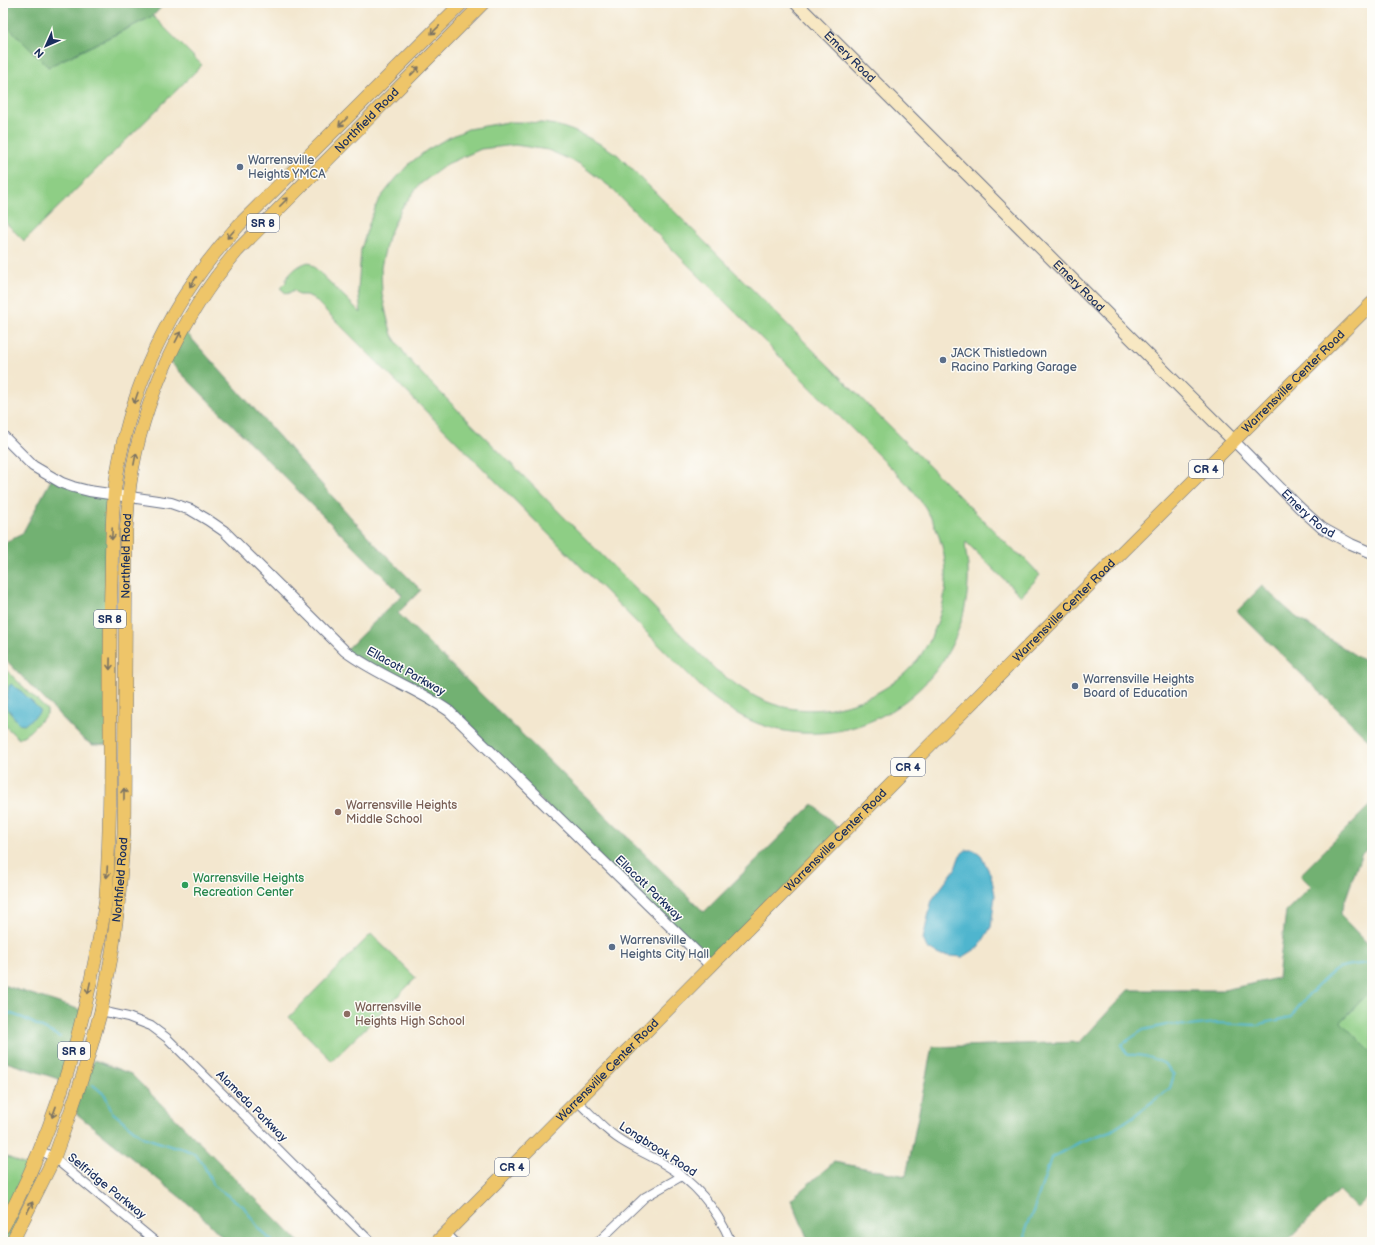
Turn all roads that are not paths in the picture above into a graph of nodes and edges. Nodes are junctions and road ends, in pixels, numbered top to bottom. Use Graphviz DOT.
graph roads {
  1 [pos="462,3"];
  2 [pos="483,3"];
  3 [pos="796,3"];
  4 [pos="448,18"];
  5 [pos="458,28"];
  6 [pos="358,107"];
  7 [pos="369,117"];
  8 [pos="306,159"];
  9 [pos="316,170"];
  10 [pos="1372,303"];
  11 [pos="3,436"];
  12 [pos="1234,441"];
  13 [pos="114,495"];
  14 [pos="129,498"];
  15 [pos="1372,554"];
  16 [pos="711,966"];
  17 [pos="101,1011"];
  18 [pos="578,1101"];
  19 [pos="40,1150"];
  20 [pos="54,1158"];
  21 [pos="682,1176"];
  22 [pos="3,1227"];
  23 [pos="446,1239"];
  24 [pos="12,1242"];
  25 [pos="156,1242"];
  26 [pos="371,1242"];
  27 [pos="598,1242"];
  28 [pos="731,1242"];
  1 -- 4 [label="main road, Northfield Road / SR 8"];
  2 -- 5 [label="main road, Northfield Road / SR 8"];
  3 -- 12 [label="main road, Emery Road"];
  4 -- 5 [label="main road"];
  4 -- 6 [label="main road, Northfield Road / SR 8, one-way"];
  7 -- 5 [label="main road, Northfield Road / SR 8, one-way"];
  6 -- 7 [label="main road"];
  6 -- 8 [label="main road, Northfield Road / SR 8, one-way"];
  7 -- 9 [label="main road, Northfield Road / SR 8"];
  8 -- 9 [label="main road"];
  8 -- 13 [label="main road, Northfield Road / SR 8, one-way"];
  14 -- 9 [label="main road, Northfield Road / SR 8, one-way"];
  10 -- 12 [label="main road, Warrensville Center Road / CR 4"];
  11 -- 13 [label="street, Ellacott Parkway"];
  12 -- 15 [label="street, Emery Road"];
  12 -- 16 [label="main road, Warrensville Center Road / CR 4"];
  13 -- 14 [label="street, Ellacott Parkway"];
  13 -- 19 [label="main road, Northfield Road / SR 8, one-way"];
  14 -- 16 [label="street, Ellacott Parkway"];
  17 -- 14 [label="main road, Northfield Road / SR 8, one-way"];
  16 -- 18 [label="main road, Warrensville Center Road / CR 4"];
  17 -- 20 [label="main road, Northfield Road / SR 8"];
  17 -- 26 [label="street, Alameda Parkway"];
  18 -- 21 [label="street, Longbrook Road"];
  18 -- 23 [label="main road, Warrensville Center Road / CR 4"];
  19 -- 20 [label="street, Selfridge Parkway"];
  19 -- 22 [label="main road, Northfield Road / SR 8"];
  24 -- 20 [label="main road, Northfield Road / SR 8, one-way"];
  20 -- 25 [label="street, Selfridge Parkway"];
  21 -- 27 [label="street"];
  21 -- 28 [label="street, Longbrook Road"];
}
